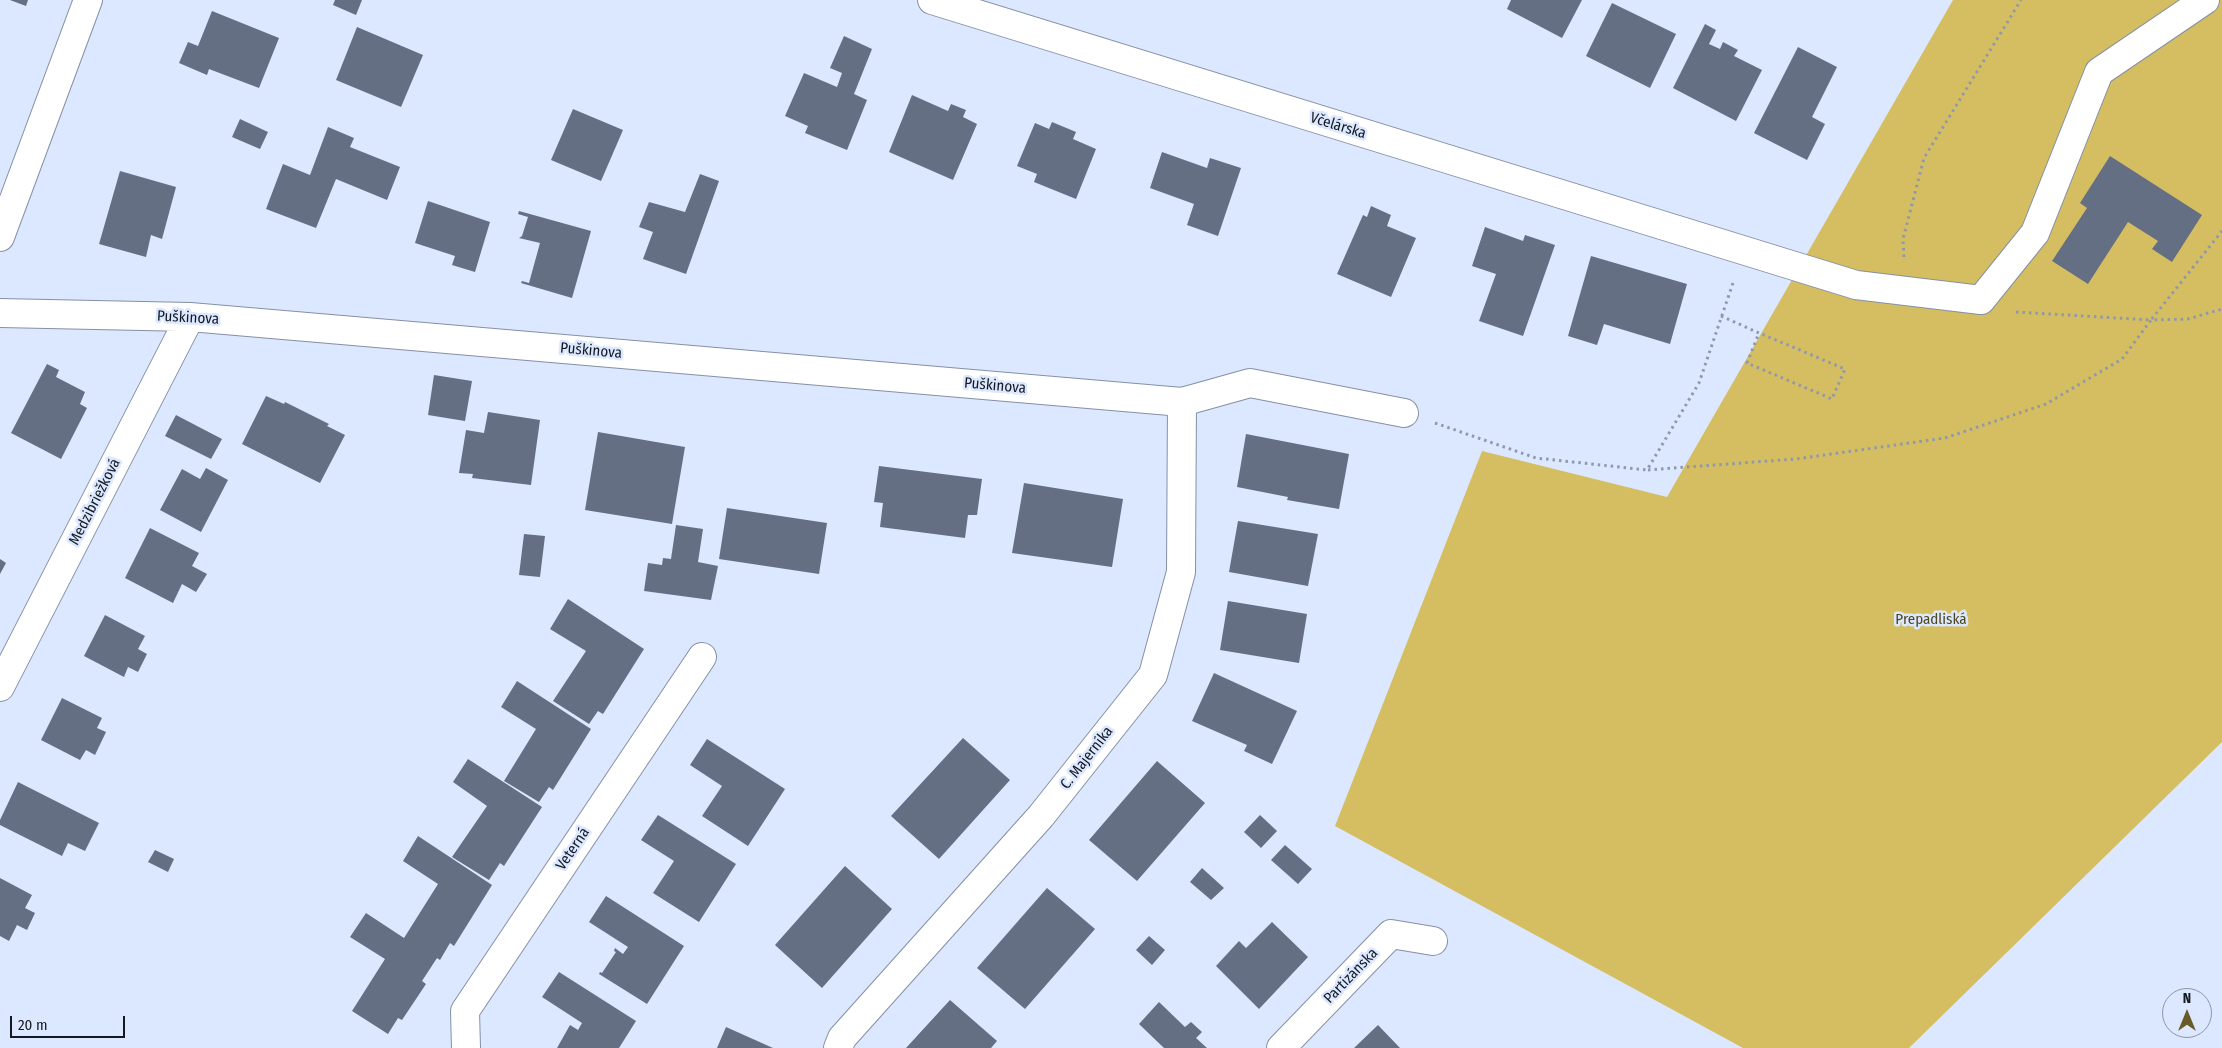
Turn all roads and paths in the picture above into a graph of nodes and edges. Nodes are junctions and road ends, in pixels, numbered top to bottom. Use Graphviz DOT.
graph roads {
  1 [pos="88,0"];
  2 [pos="932,0"];
  3 [pos="2021,0"];
  4 [pos="2205,0"];
  5 [pos="2222,231"];
  6 [pos="0,237"];
  7 [pos="1745,252"];
  8 [pos="1905,291"];
  9 [pos="1981,300"];
  10 [pos="2222,309"];
  11 [pos="0,313"];
  12 [pos="190,316"];
  13 [pos="1721,316"];
  14 [pos="2151,320"];
  15 [pos="1759,332"];
  16 [pos="1182,402"];
  17 [pos="1404,413"];
  18 [pos="1647,470"];
  19 [pos="702,657"];
  20 [pos="0,687"];
  21 [pos="1433,941"];
  22 [pos="466,1048"];
  23 [pos="838,1048"];
  24 [pos="1281,1048"];
  1 -- 6 [label="street"];
  2 -- 7 [label="street, Včelárska"];
  3 -- 8 [label="path"];
  4 -- 9 [label="street"];
  5 -- 14 [label="path"];
  7 -- 8 [label="street, Včelárska"];
  7 -- 13 [label="path"];
  8 -- 9 [label="street, Včelárska"];
  9 -- 14 [label="path"];
  10 -- 14 [label="path"];
  11 -- 12 [label="street, Puškinova"];
  12 -- 16 [label="street, Puškinova"];
  12 -- 20 [label="street, Medzibriežková"];
  13 -- 15 [label="path"];
  13 -- 18 [label="path"];
  14 -- 18 [label="path"];
  15 -- 15 [label="path"];
  16 -- 17 [label="street"];
  16 -- 23 [label="street, C. Majerníka"];
  17 -- 18 [label="path"];
  19 -- 22 [label="street, Veterná"];
  21 -- 24 [label="street, Partizánska"];
}
